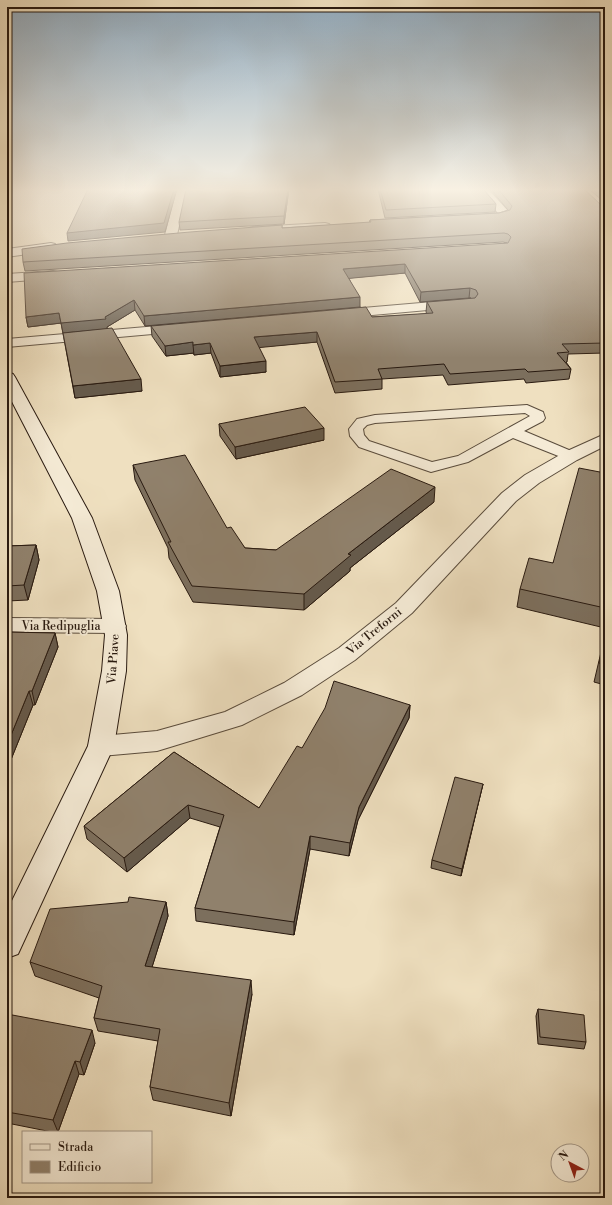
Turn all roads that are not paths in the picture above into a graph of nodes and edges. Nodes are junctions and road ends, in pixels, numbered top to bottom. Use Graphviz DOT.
graph roads {
  1 [pos="63,245"];
  2 [pos="7,253"];
  3 [pos="62,274"];
  4 [pos="7,278"];
  5 [pos="469,303"];
  6 [pos="326,315"];
  7 [pos="198,326"];
  8 [pos="7,343"];
  9 [pos="7,377"];
  10 [pos="513,432"];
  11 [pos="605,439"];
  12 [pos="571,456"];
  13 [pos="7,625"];
  14 [pos="115,626"];
  15 [pos="101,746"];
  16 [pos="7,944"];
  1 -- 2 [label="street"];
  3 -- 4 [label="street"];
  5 -- 6 [label="street"];
  7 -- 8 [label="street"];
  9 -- 14 [label="street, Via Piave"];
  10 -- 10 [label="lane"];
  10 -- 12 [label="lane"];
  11 -- 12 [label="street, Via Treforni"];
  12 -- 15 [label="street, Via Treforni"];
  13 -- 14 [label="street, Via Redipuglia"];
  14 -- 15 [label="street, Via Piave"];
  15 -- 16 [label="street, Via Piave"];
}
